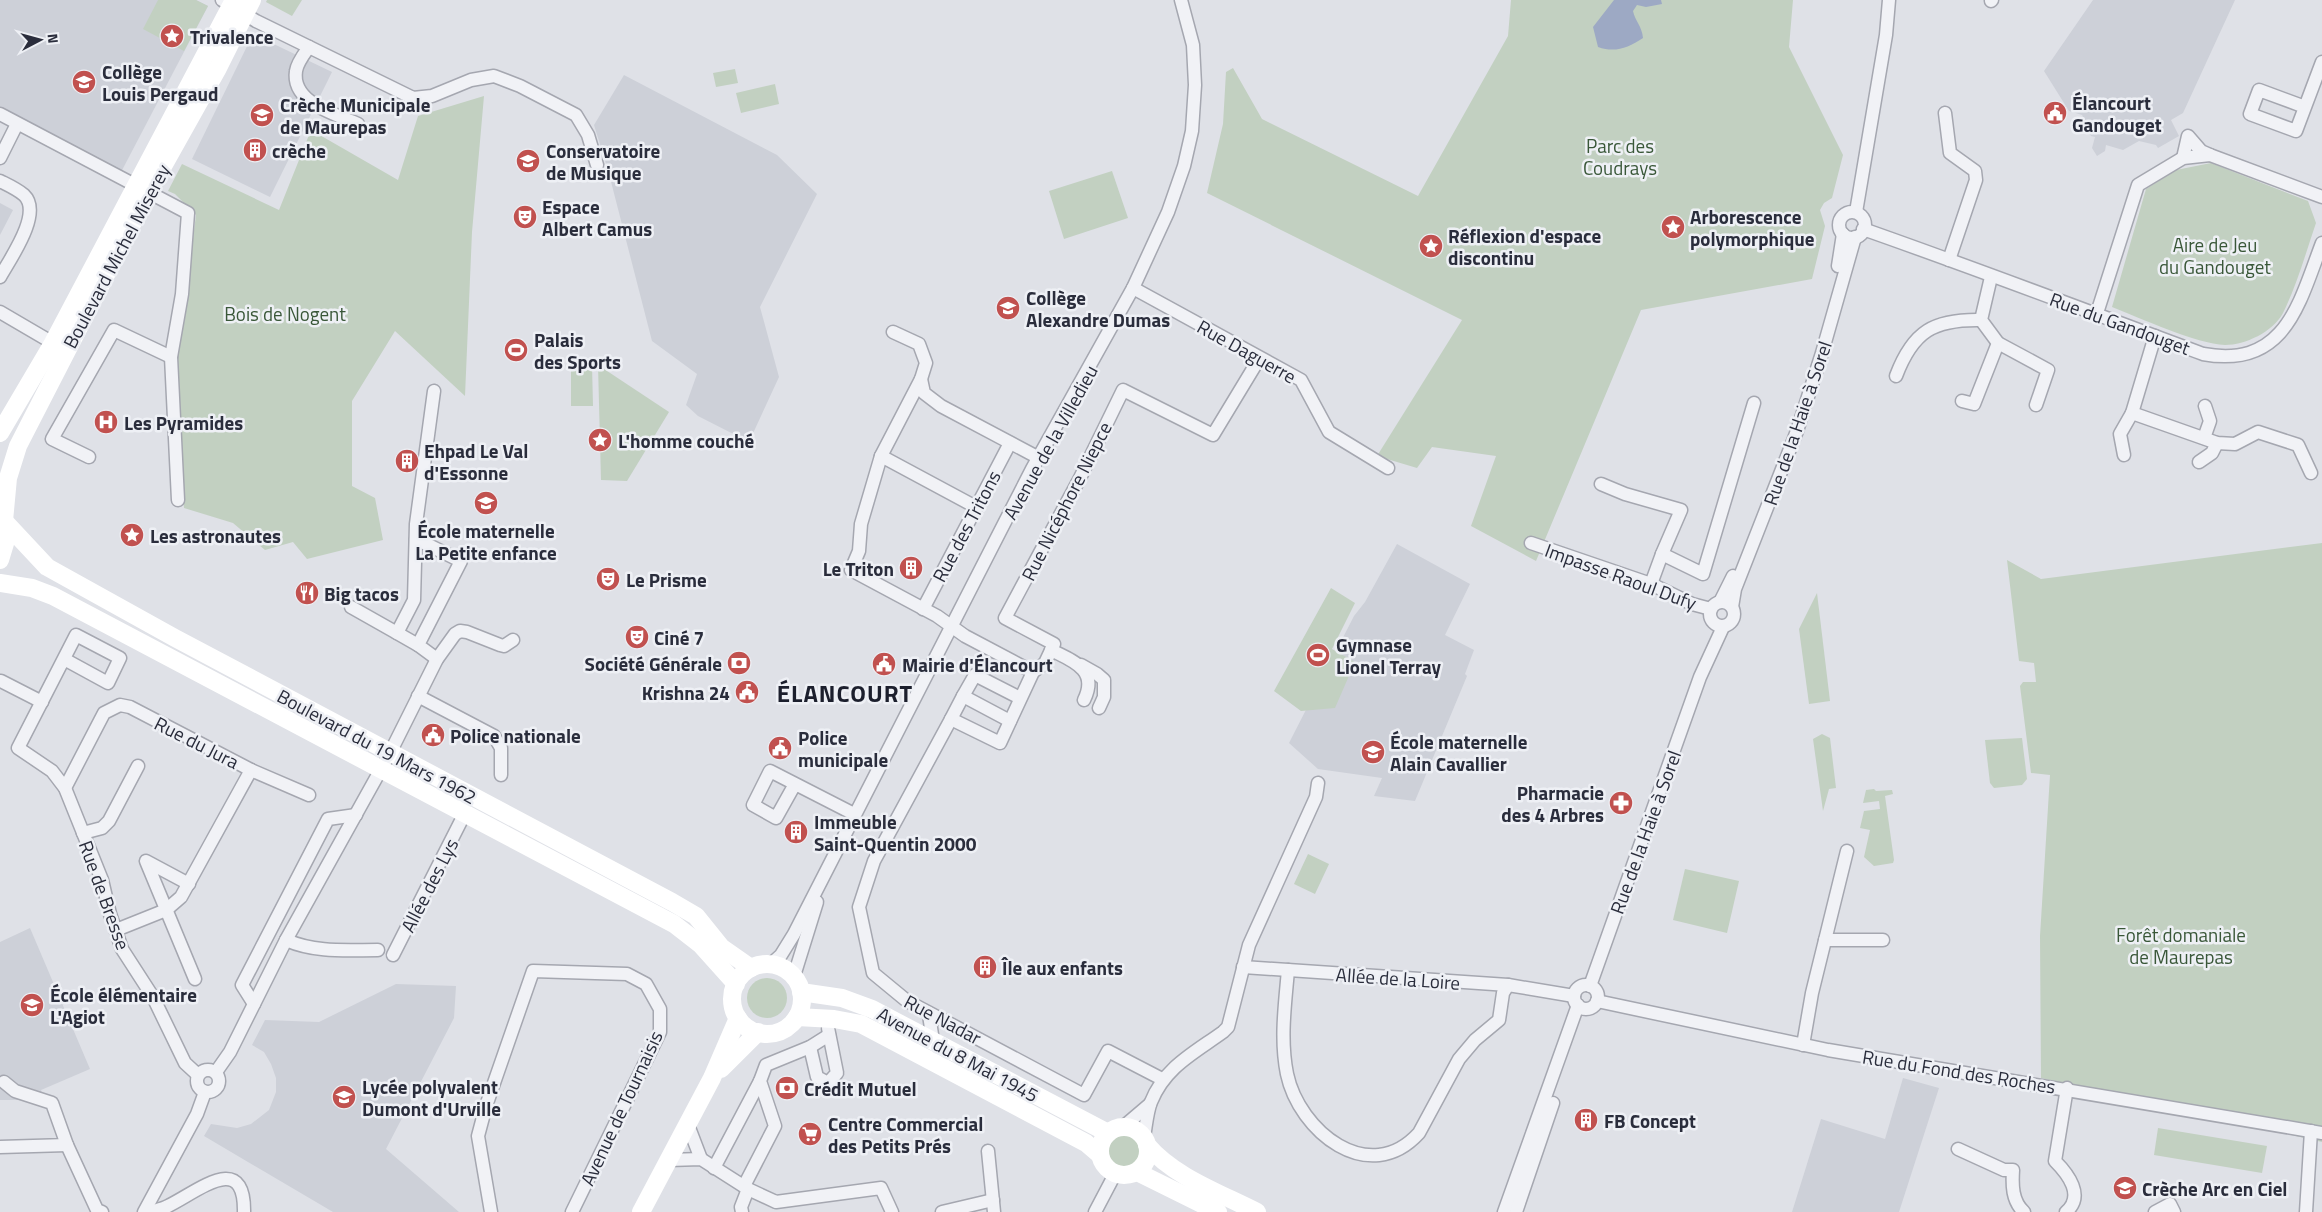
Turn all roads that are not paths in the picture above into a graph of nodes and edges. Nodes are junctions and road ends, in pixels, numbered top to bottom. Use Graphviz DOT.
graph roads {
  1 [pos="1182,0"];
  2 [pos="1889,0"];
  3 [pos="237,4"];
  4 [pos="309,47"];
  5 [pos="2322,62"];
  6 [pos="2305,107"];
  7 [pos="1945,113"];
  8 [pos="0,114"];
  9 [pos="17,124"];
  10 [pos="358,124"];
  11 [pos="2210,155"];
  12 [pos="0,158"];
  13 [pos="2183,158"];
  14 [pos="597,165"];
  15 [pos="0,181"];
  16 [pos="142,190"];
  17 [pos="2322,197"];
  18 [pos="1856,212"];
  19 [pos="1854,233"];
  20 [pos="2322,243"];
  21 [pos="1949,260"];
  22 [pos="2319,261"];
  23 [pos="0,277"];
  24 [pos="1991,277"];
  25 [pos="1133,288"];
  26 [pos="0,312"];
  27 [pos="2097,313"];
  28 [pos="1981,320"];
  29 [pos="892,332"];
  30 [pos="2154,336"];
  31 [pos="53,343"];
  32 [pos="1998,343"];
  33 [pos="171,357"];
  34 [pos="1258,358"];
  35 [pos="1896,376"];
  36 [pos="921,379"];
  37 [pos="434,391"];
  38 [pos="1962,401"];
  39 [pos="1754,404"];
  40 [pos="2036,404"];
  41 [pos="2205,406"];
  42 [pos="2132,413"];
  43 [pos="0,433"];
  44 [pos="2204,438"];
  45 [pos="1010,443"];
  46 [pos="2217,443"];
  47 [pos="2124,455"];
  48 [pos="881,456"];
  49 [pos="89,457"];
  50 [pos="1039,458"];
  51 [pos="2199,462"];
  52 [pos="1388,468"];
  53 [pos="2311,473"];
  54 [pos="1601,484"];
  55 [pos="178,500"];
  56 [pos="976,507"];
  57 [pos="2,518"];
  58 [pos="416,539"];
  59 [pos="1531,543"];
  60 [pos="1662,554"];
  61 [pos="0,560"];
  62 [pos="0,583"];
  63 [pos="1651,584"];
  64 [pos="351,607"];
  65 [pos="1732,607"];
  66 [pos="923,609"];
  67 [pos="1716,615"];
  68 [pos="952,626"];
  69 [pos="398,633"];
  70 [pos="513,640"];
  71 [pos="418,646"];
  72 [pos="1051,650"];
  73 [pos="64,659"];
  74 [pos="437,659"];
  75 [pos="1080,665"];
  76 [pos="1033,672"];
  77 [pos="1,680"];
  78 [pos="418,696"];
  79 [pos="963,696"];
  80 [pos="1020,698"];
  81 [pos="1084,700"];
  82 [pos="42,702"];
  83 [pos="1099,708"];
  84 [pos="951,719"];
  85 [pos="1010,721"];
  86 [pos="390,753"];
  87 [pos="138,766"];
  88 [pos="381,768"];
  89 [pos="251,770"];
  90 [pos="501,775"];
  91 [pos="1318,783"];
  92 [pos="795,784"];
  93 [pos="65,788"];
  94 [pos="309,795"];
  95 [pos="854,814"];
  96 [pos="356,815"];
  97 [pos="464,815"];
  98 [pos="83,833"];
  99 [pos="1847,851"];
  100 [pos="830,864"];
  101 [pos="189,884"];
  102 [pos="166,910"];
  103 [pos="116,930"];
  104 [pos="286,940"];
  105 [pos="1825,940"];
  106 [pos="1883,940"];
  107 [pos="378,950"];
  108 [pos="394,955"];
  109 [pos="771,964"];
  110 [pos="1243,966"];
  111 [pos="751,968"];
  112 [pos="1288,970"];
  113 [pos="195,979"];
  114 [pos="736,984"];
  115 [pos="798,984"];
  116 [pos="1508,985"];
  117 [pos="1590,986"];
  118 [pos="1597,1001"];
  119 [pos="1579,1003"];
  120 [pos="254,1004"];
  121 [pos="797,1017"];
  122 [pos="738,1018"];
  123 [pos="828,1027"];
  124 [pos="758,1032"];
  125 [pos="933,1041"];
  126 [pos="1803,1045"];
  127 [pos="810,1047"];
  128 [pos="968,1060"];
  129 [pos="216,1072"];
  130 [pos="198,1075"];
  131 [pos="712,1078"];
  132 [pos="1162,1079"];
  133 [pos="760,1081"];
  134 [pos="4,1082"];
  135 [pos="2067,1088"];
  136 [pos="205,1092"];
  137 [pos="1150,1104"];
  138 [pos="688,1125"];
  139 [pos="1116,1130"];
  140 [pos="2317,1132"];
  141 [pos="1146,1141"];
  142 [pos="67,1145"];
  143 [pos="0,1147"];
  144 [pos="1958,1149"];
  145 [pos="988,1151"];
  146 [pos="1100,1156"];
  147 [pos="700,1159"];
  148 [pos="669,1160"];
  149 [pos="714,1168"];
  150 [pos="1138,1172"];
  151 [pos="1115,1174"];
  152 [pos="746,1187"];
  153 [pos="994,1206"];
  154 [pos="102,1212"];
  155 [pos="144,1212"];
  156 [pos="150,1212"];
  157 [pos="244,1212"];
  158 [pos="491,1212"];
  159 [pos="572,1212"];
  160 [pos="641,1212"];
  161 [pos="742,1212"];
  162 [pos="892,1212"];
  163 [pos="942,1212"];
  164 [pos="1095,1212"];
  165 [pos="1218,1212"];
  166 [pos="1257,1212"];
  167 [pos="1504,1212"];
  168 [pos="1516,1212"];
  169 [pos="2024,1212"];
  170 [pos="2066,1212"];
  171 [pos="2155,1212"];
  172 [pos="2174,1212"];
  173 [pos="2306,1212"];
  1 -- 25 [label="street, Avenue de la Villedieu"];
  2 -- 18 [label="street"];
  3 -- 4 [label="street"];
  3 -- 16 [label="street, Boulevard Michel Miserey"];
  4 -- 10 [label="street"];
  4 -- 14 [label="street"];
  5 -- 6 [label="street"];
  7 -- 21 [label="street"];
  8 -- 9 [label="street"];
  9 -- 12 [label="street"];
  9 -- 16 [label="street"];
  11 -- 13 [label="street"];
  11 -- 13 [label="street"];
  11 -- 17 [label="street"];
  13 -- 27 [label="street"];
  15 -- 23 [label="street"];
  16 -- 31 [label="street, Boulevard Michel Miserey"];
  16 -- 33 [label="street"];
  16 -- 57 [label="street, Boulevard Michel Miserey"];
  18 -- 19 [label="street"];
  18 -- 19 [label="street"];
  19 -- 21 [label="street, Rue du Gandouget"];
  19 -- 65 [label="street, Rue de la Haie à Sorel"];
  19 -- 67 [label="street, Rue de la Haie à Sorel"];
  20 -- 22 [label="street, Rue du Gandouget"];
  21 -- 24 [label="street, Rue du Gandouget"];
  22 -- 30 [label="street, Rue du Gandouget"];
  24 -- 27 [label="street, Rue du Gandouget"];
  24 -- 28 [label="street"];
  25 -- 34 [label="street, Rue Daguerre"];
  25 -- 50 [label="street, Avenue de la Villedieu"];
  26 -- 31 [label="street"];
  27 -- 30 [label="street, Rue du Gandouget"];
  28 -- 32 [label="street"];
  28 -- 35 [label="street"];
  29 -- 36 [label="street"];
  30 -- 42 [label="street"];
  31 -- 43 [label="street, Boulevard Michel Miserey"];
  32 -- 38 [label="street"];
  32 -- 40 [label="street"];
  33 -- 49 [label="street"];
  33 -- 55 [label="street"];
  34 -- 52 [label="street, Rue Daguerre"];
  34 -- 72 [label="street, Rue Nicéphore Niepce"];
  36 -- 45 [label="street"];
  36 -- 48 [label="street"];
  37 -- 58 [label="street"];
  39 -- 60 [label="street"];
  41 -- 44 [label="street"];
  42 -- 44 [label="street"];
  42 -- 47 [label="street"];
  44 -- 46 [label="street"];
  45 -- 50 [label="street"];
  45 -- 56 [label="street, Rue des Tritons"];
  46 -- 51 [label="street"];
  46 -- 53 [label="street"];
  48 -- 56 [label="street"];
  48 -- 66 [label="street"];
  50 -- 68 [label="street, Avenue de la Villedieu"];
  54 -- 60 [label="street"];
  56 -- 66 [label="street, Rue des Tritons"];
  57 -- 61 [label="street, Boulevard Michel Miserey"];
  57 -- 86 [label="street, Boulevard du 19 Mars 1962"];
  58 -- 69 [label="street"];
  58 -- 71 [label="street"];
  59 -- 63 [label="street, Impasse Raoul Dufy"];
  60 -- 63 [label="street"];
  62 -- 88 [label="street, Boulevard du 19 Mars 1962"];
  63 -- 67 [label="street, Impasse Raoul Dufy"];
  64 -- 69 [label="street"];
  65 -- 67 [label="street, Impasse Raoul Dufy"];
  65 -- 67 [label="street, Rue de la Haie à Sorel"];
  66 -- 68 [label="street"];
  67 -- 117 [label="street, Rue de la Haie à Sorel"];
  68 -- 76 [label="street"];
  68 -- 95 [label="street, Avenue de la Villedieu"];
  69 -- 71 [label="street"];
  70 -- 74 [label="street"];
  71 -- 74 [label="street"];
  72 -- 75 [label="street"];
  72 -- 76 [label="street"];
  73 -- 82 [label="street"];
  74 -- 78 [label="street"];
  75 -- 81 [label="street"];
  75 -- 83 [label="street"];
  76 -- 80 [label="street"];
  77 -- 82 [label="street"];
  78 -- 86 [label="street"];
  78 -- 90 [label="street"];
  79 -- 80 [label="street, Rue Nadar"];
  79 -- 84 [label="street, Rue Nadar"];
  79 -- 85 [label="street"];
  80 -- 85 [label="street"];
  82 -- 93 [label="street, Rue de Bresse"];
  84 -- 85 [label="street"];
  84 -- 132 [label="street, Rue Nadar"];
  86 -- 88 [label="street"];
  86 -- 111 [label="street, Boulevard du 19 Mars 1962"];
  87 -- 98 [label="street"];
  88 -- 96 [label="street"];
  88 -- 97 [label="street, Boulevard du 19 Mars 1962"];
  89 -- 93 [label="street, Rue du Jura"];
  89 -- 94 [label="street"];
  89 -- 101 [label="street, Rue du Jura"];
  91 -- 110 [label="street"];
  92 -- 95 [label="street"];
  93 -- 98 [label="street, Rue de Bresse"];
  95 -- 100 [label="street, Avenue de la Villedieu"];
  96 -- 104 [label="street"];
  96 -- 120 [label="street"];
  97 -- 108 [label="street, Allée des Lys"];
  97 -- 114 [label="street, Boulevard du 19 Mars 1962"];
  98 -- 103 [label="street, Rue de Bresse"];
  99 -- 105 [label="street"];
  100 -- 109 [label="street, Avenue de la Villedieu"];
  100 -- 115 [label="street, Avenue de la Villedieu"];
  101 -- 102 [label="street, Rue du Jura"];
  101 -- 102 [label="street"];
  102 -- 103 [label="street, Rue du Jura"];
  102 -- 113 [label="street"];
  103 -- 130 [label="street, Rue de Bresse"];
  104 -- 107 [label="street"];
  104 -- 120 [label="street"];
  105 -- 106 [label="street"];
  105 -- 126 [label="street"];
  109 -- 111 [label="street"];
  109 -- 115 [label="street"];
  110 -- 112 [label="street, Allée de la Loire"];
  110 -- 132 [label="street"];
  111 -- 114 [label="street"];
  112 -- 116 [label="street, Allée de la Loire"];
  112 -- 116 [label="street"];
  114 -- 122 [label="street"];
  115 -- 121 [label="street"];
  115 -- 125 [label="street, Avenue du 8 Mai 1945"];
  116 -- 119 [label="street, Allée de la Loire"];
  117 -- 118 [label="street"];
  117 -- 119 [label="street"];
  118 -- 119 [label="street"];
  118 -- 126 [label="street, Rue du Fond des Roches"];
  119 -- 167 [label="street"];
  119 -- 168 [label="street"];
  120 -- 129 [label="street"];
  121 -- 123 [label="street, Avenue du 8 Mai 1945"];
  121 -- 124 [label="street"];
  122 -- 124 [label="street"];
  122 -- 131 [label="street"];
  123 -- 127 [label="street"];
  123 -- 127 [label="street"];
  123 -- 146 [label="street, Avenue du 8 Mai 1945"];
  124 -- 131 [label="street"];
  125 -- 128 [label="street, Avenue du 8 Mai 1945"];
  125 -- 128 [label="street"];
  126 -- 135 [label="street, Rue du Fond des Roches"];
  127 -- 133 [label="street"];
  128 -- 139 [label="street, Avenue du 8 Mai 1945"];
  129 -- 130 [label="street"];
  129 -- 136 [label="street"];
  130 -- 136 [label="street"];
  131 -- 138 [label="street"];
  132 -- 137 [label="street"];
  133 -- 149 [label="street"];
  133 -- 152 [label="street"];
  134 -- 142 [label="street"];
  135 -- 140 [label="street, Rue du Fond des Roches"];
  135 -- 170 [label="street"];
  136 -- 155 [label="street"];
  137 -- 139 [label="street"];
  137 -- 141 [label="street"];
  138 -- 147 [label="street"];
  138 -- 148 [label="street"];
  139 -- 141 [label="street, Avenue du 8 Mai 1945"];
  139 -- 146 [label="street"];
  140 -- 173 [label="street"];
  141 -- 150 [label="street"];
  141 -- 166 [label="street, Avenue du 8 Mai 1945"];
  142 -- 143 [label="street"];
  142 -- 154 [label="street"];
  144 -- 169 [label="street"];
  145 -- 153 [label="street"];
  146 -- 151 [label="street, Avenue du 8 Mai 1945"];
  147 -- 148 [label="street"];
  147 -- 149 [label="street"];
  148 -- 160 [label="street"];
  149 -- 152 [label="street"];
  150 -- 151 [label="street"];
  150 -- 165 [label="street"];
  151 -- 164 [label="street"];
  152 -- 161 [label="street"];
  152 -- 162 [label="street"];
  153 -- 163 [label="street"];
  156 -- 157 [label="street"];
  158 -- 159 [label="street, Avenue de Tournaisis"];
  171 -- 172 [label="street"];
}
